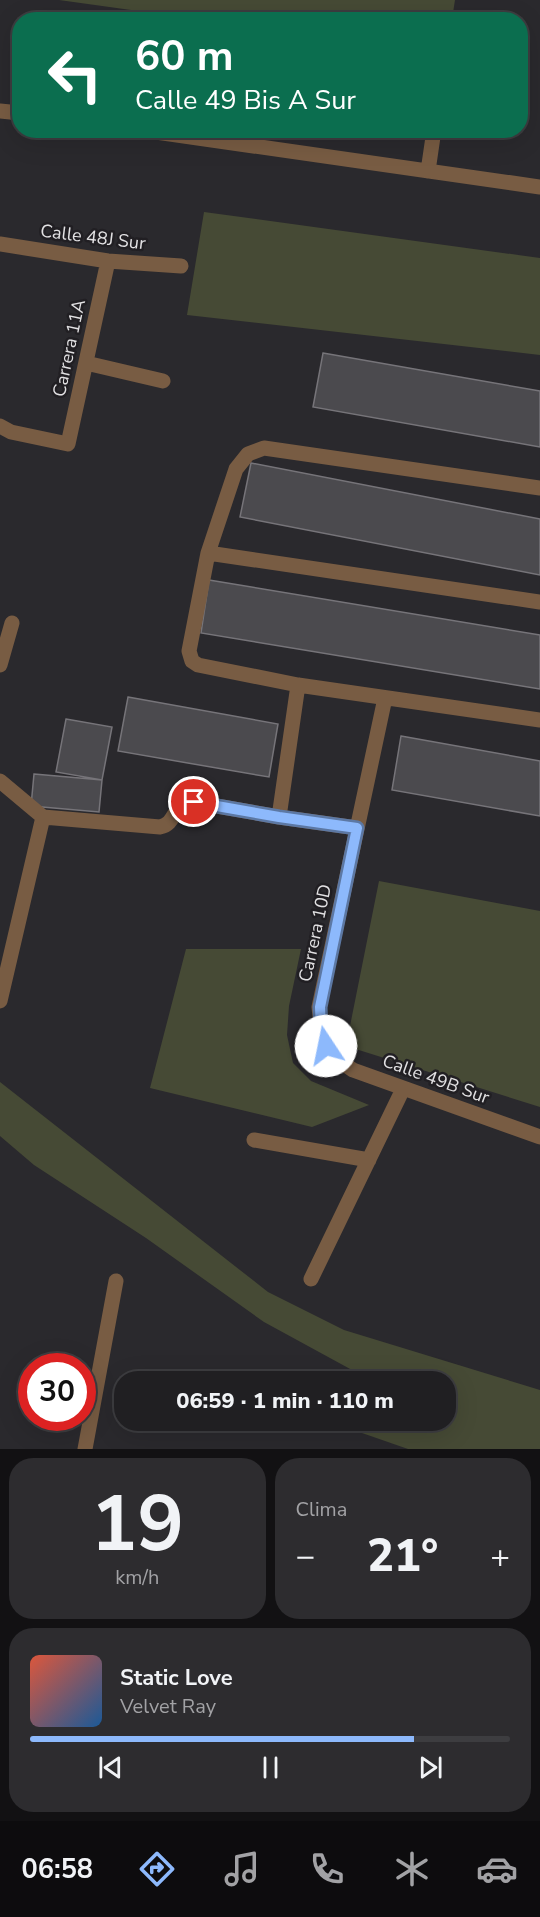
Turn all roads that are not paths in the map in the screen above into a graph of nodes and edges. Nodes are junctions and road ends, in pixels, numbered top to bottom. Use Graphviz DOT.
graph roads {
  1 [pos="198,138"];
  2 [pos="433,138"];
  3 [pos="428,171"];
  4 [pos="540,187"];
  5 [pos="0,244"];
  6 [pos="108,261"];
  7 [pos="181,266"];
  8 [pos="86,363"];
  9 [pos="163,381"];
  10 [pos="0,426"];
  11 [pos="540,488"];
  12 [pos="208,553"];
  13 [pos="540,602"];
  14 [pos="12,623"];
  15 [pos="0,665"];
  16 [pos="298,685"];
  17 [pos="385,698"];
  18 [pos="540,720"];
  19 [pos="0,781"];
  20 [pos="43,817"];
  21 [pos="279,817"];
  22 [pos="357,828"];
  23 [pos="5,961"];
  24 [pos="0,1001"];
  25 [pos="326,1046"];
  26 [pos="403,1089"];
  27 [pos="540,1137"];
  28 [pos="254,1140"];
  29 [pos="369,1160"];
  30 [pos="311,1279"];
  31 [pos="116,1281"];
  32 [pos="85,1449"];
  1 -- 3 [label="street"];
  2 -- 3 [label="street"];
  3 -- 4 [label="street"];
  5 -- 6 [label="street, Calle 48J Sur"];
  6 -- 7 [label="street, Calle 48J Sur"];
  6 -- 8 [label="street, Carrera 11A"];
  8 -- 9 [label="street"];
  8 -- 10 [label="street, Carrera 11A"];
  11 -- 12 [label="street"];
  12 -- 13 [label="street"];
  12 -- 16 [label="street"];
  14 -- 15 [label="street"];
  16 -- 17 [label="street"];
  16 -- 21 [label="street"];
  17 -- 18 [label="street"];
  17 -- 22 [label="street, Carrera 10D"];
  19 -- 20 [label="street"];
  20 -- 21 [label="street"];
  20 -- 23 [label="street"];
  21 -- 22 [label="street"];
  22 -- 25 [label="street, Carrera 10D"];
  23 -- 24 [label="street"];
  25 -- 26 [label="street, Calle 49B Sur"];
  26 -- 27 [label="street, Calle 49B Sur"];
  26 -- 29 [label="street"];
  28 -- 29 [label="street"];
  29 -- 30 [label="street"];
  31 -- 32 [label="street"];
}
